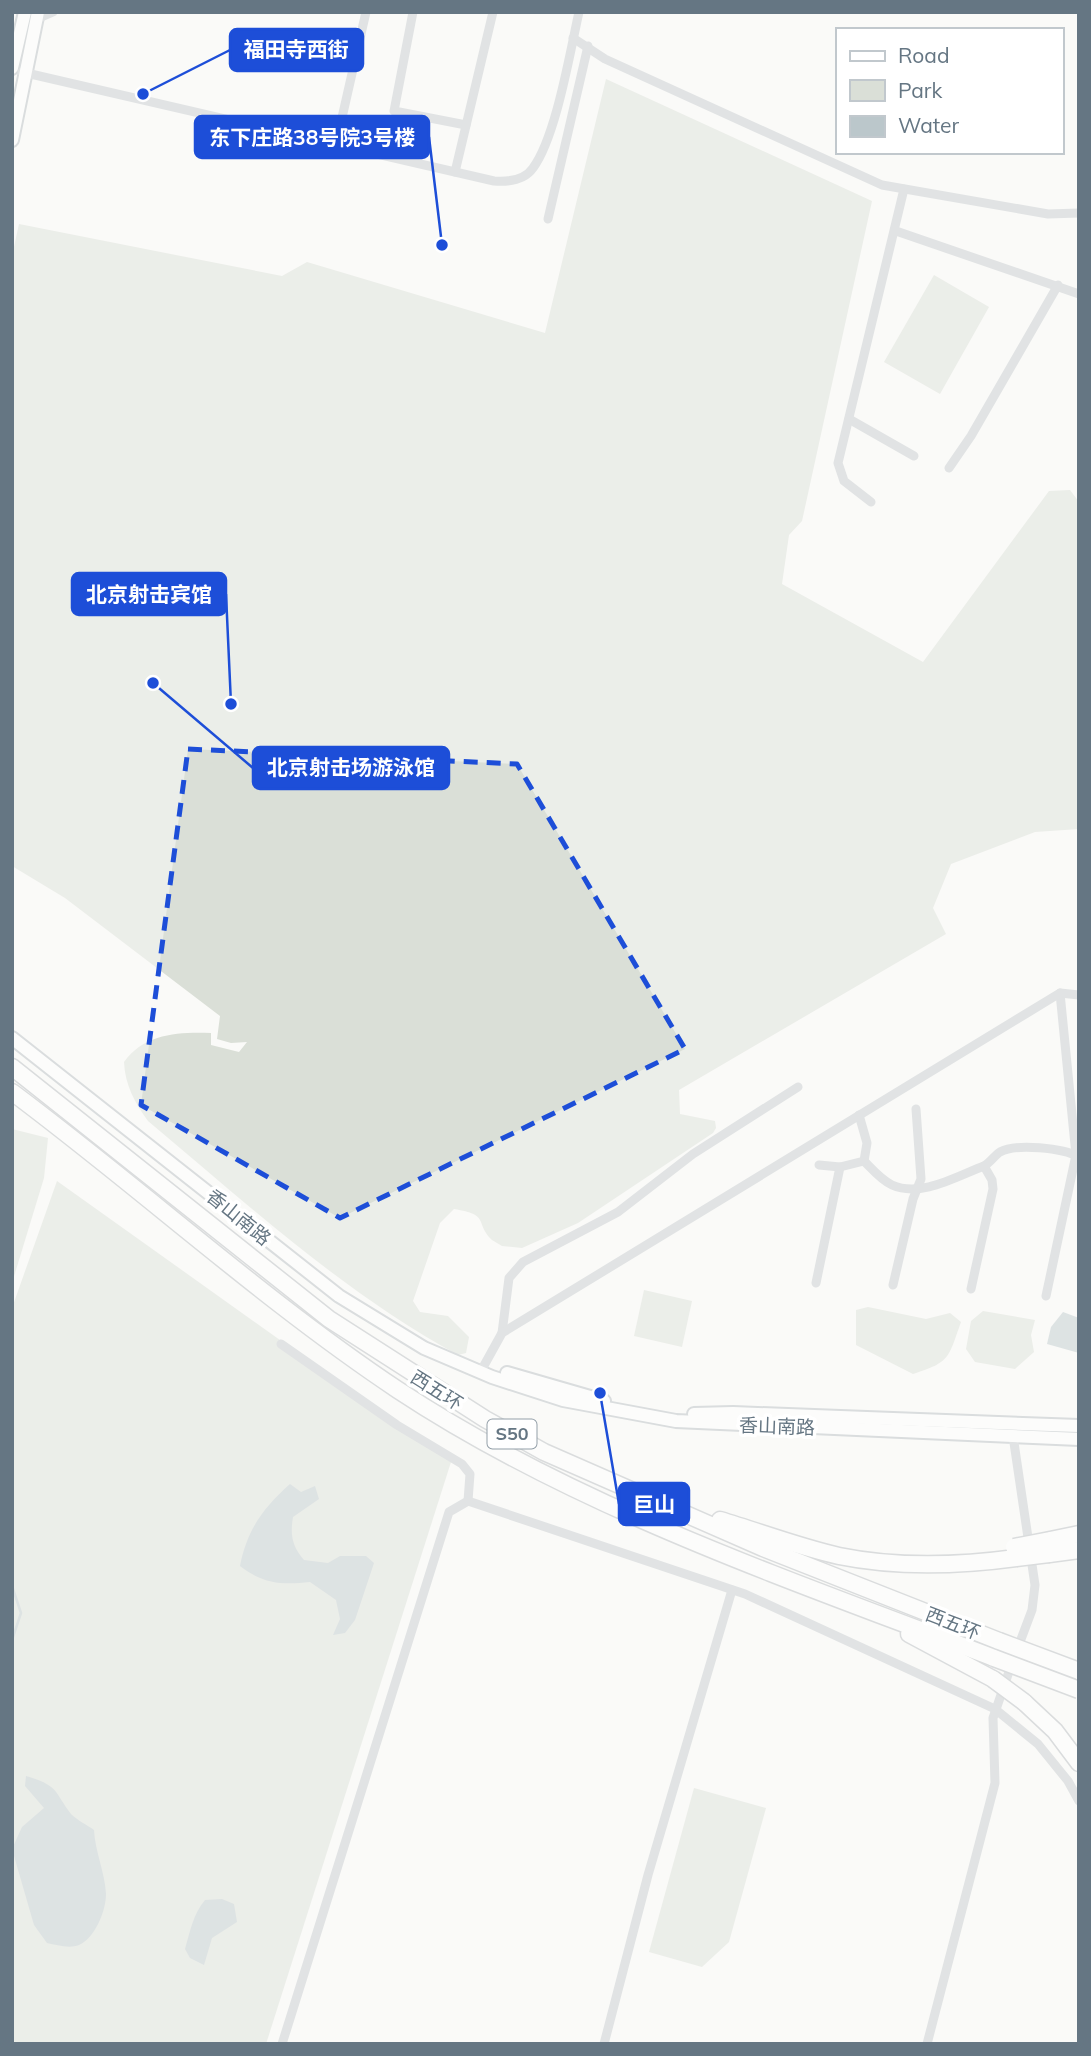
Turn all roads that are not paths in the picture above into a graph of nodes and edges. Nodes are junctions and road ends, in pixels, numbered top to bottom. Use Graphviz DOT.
graph roads {
  1 [pos="25,12"];
  2 [pos="53,12"];
  3 [pos="366,12"];
  4 [pos="413,12"];
  5 [pos="493,12"];
  6 [pos="577,13"];
  7 [pos="38,16"];
  8 [pos="573,38"];
  9 [pos="587,46"];
  10 [pos="12,69"];
  11 [pos="26,73"];
  12 [pos="466,125"];
  13 [pos="12,139"];
  14 [pos="336,144"];
  15 [pos="455,172"];
  16 [pos="904,189"];
  17 [pos="1079,213"];
  18 [pos="548,219"];
  19 [pos="897,231"];
  20 [pos="1058,285"];
  21 [pos="1079,294"];
  22 [pos="849,418"];
  23 [pos="914,456"];
  24 [pos="949,468"];
  25 [pos="871,502"];
  26 [pos="1060,993"];
  27 [pos="1079,995"];
  28 [pos="12,1038"];
  29 [pos="12,1067"];
  30 [pos="798,1087"];
  31 [pos="12,1092"];
  32 [pos="916,1109"];
  33 [pos="859,1115"];
  34 [pos="1077,1156"];
  35 [pos="864,1160"];
  36 [pos="819,1165"];
  37 [pos="984,1166"];
  38 [pos="840,1167"];
  39 [pos="919,1189"];
  40 [pos="816,1283"];
  41 [pos="893,1285"];
  42 [pos="971,1289"];
  43 [pos="1046,1296"];
  44 [pos="502,1333"];
  45 [pos="281,1344"];
  46 [pos="481,1371"];
  47 [pos="1079,1426"];
  48 [pos="1013,1436"];
  49 [pos="1079,1439"];
  50 [pos="468,1501"];
  51 [pos="656,1501"];
  52 [pos="1079,1534"];
  53 [pos="1050,1547"];
  54 [pos="1079,1550"];
  55 [pos="732,1590"];
  56 [pos="852,1603"];
  57 [pos="1079,1671"];
  58 [pos="1079,1690"];
  59 [pos="995,1709"];
  60 [pos="1079,1763"];
  61 [pos="1079,1801"];
  62 [pos="282,2044"];
  63 [pos="604,2044"];
  64 [pos="927,2044"];
  1 -- 10 [label="main road"];
  2 -- 7 [label="street"];
  3 -- 14 [label="street"];
  4 -- 12 [label="street"];
  5 -- 12 [label="street"];
  6 -- 8 [label="street"];
  7 -- 11 [label="main road"];
  8 -- 9 [label="street"];
  8 -- 15 [label="street"];
  9 -- 16 [label="street"];
  9 -- 18 [label="street"];
  10 -- 11 [label="street"];
  11 -- 13 [label="main road"];
  11 -- 14 [label="street"];
  12 -- 15 [label="street"];
  14 -- 15 [label="street"];
  16 -- 17 [label="street"];
  16 -- 19 [label="street"];
  19 -- 20 [label="street"];
  19 -- 22 [label="street"];
  20 -- 21 [label="street"];
  20 -- 24 [label="street"];
  22 -- 23 [label="street"];
  22 -- 25 [label="street"];
  26 -- 27 [label="street"];
  26 -- 33 [label="street"];
  26 -- 34 [label="street"];
  28 -- 46 [label="main road, 香山南路"];
  29 -- 51 [label="highway, 西五环 / S50"];
  30 -- 44 [label="street"];
  31 -- 56 [label="highway, 西五环 / S50"];
  32 -- 39 [label="street"];
  33 -- 35 [label="street"];
  33 -- 44 [label="street"];
  34 -- 37 [label="street"];
  34 -- 43 [label="street"];
  35 -- 38 [label="street"];
  35 -- 39 [label="street"];
  36 -- 38 [label="street"];
  37 -- 39 [label="street"];
  37 -- 42 [label="street"];
  38 -- 40 [label="street"];
  39 -- 41 [label="street"];
  44 -- 46 [label="street"];
  45 -- 50 [label="street"];
  46 -- 47 [label="main road, 香山南路"];
  46 -- 48 [label="main road, 香山南路"];
  48 -- 49 [label="main road, 香山南路"];
  48 -- 59 [label="street"];
  50 -- 55 [label="street"];
  50 -- 62 [label="street"];
  51 -- 53 [label="highway, bridge"];
  51 -- 57 [label="highway, 西五环 / S50, bridge"];
  52 -- 53 [label="highway"];
  53 -- 54 [label="highway"];
  55 -- 59 [label="street"];
  55 -- 63 [label="street"];
  56 -- 58 [label="highway, 西五环 / S50, bridge"];
  56 -- 60 [label="highway, bridge"];
  59 -- 61 [label="street"];
  59 -- 64 [label="street"];
}
